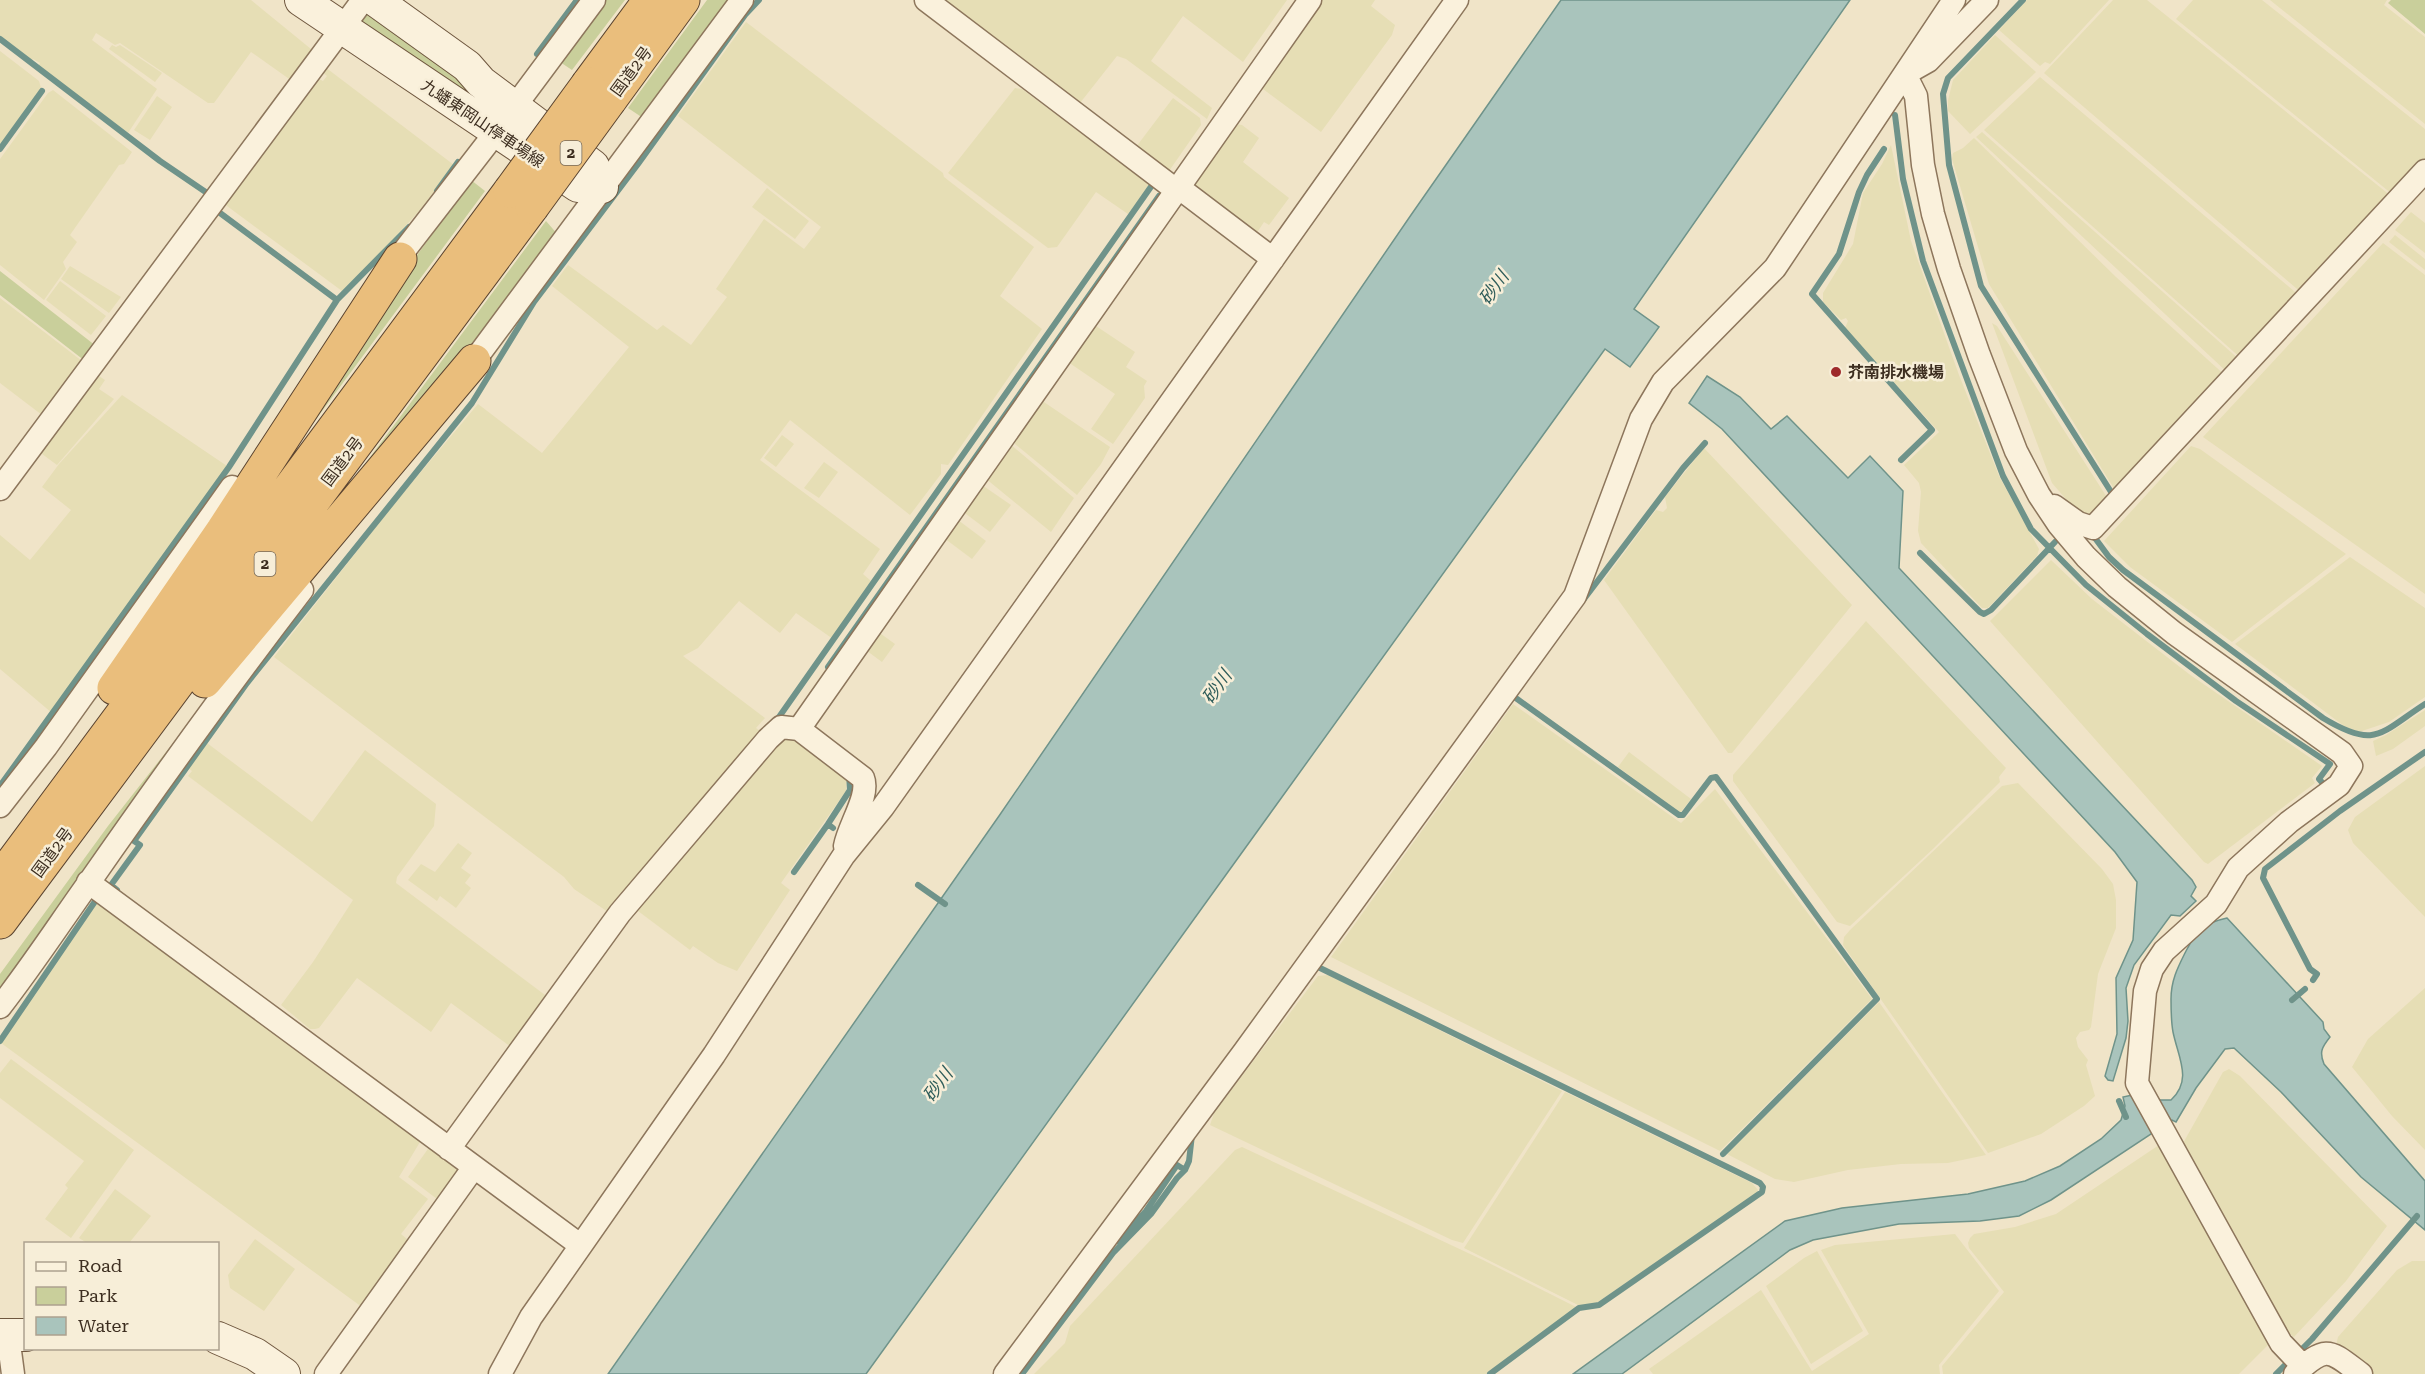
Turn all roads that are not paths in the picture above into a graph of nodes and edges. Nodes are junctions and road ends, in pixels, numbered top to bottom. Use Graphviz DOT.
graph roads {
  1 [pos="301,0"];
  2 [pos="363,0"];
  3 [pos="375,0"];
  4 [pos="594,0"];
  5 [pos="650,0"];
  6 [pos="683,0"];
  7 [pos="742,0"];
  8 [pos="926,0"];
  9 [pos="1310,0"];
  10 [pos="1456,0"];
  11 [pos="1954,0"];
  12 [pos="1987,0"];
  13 [pos="342,29"];
  14 [pos="467,66"];
  15 [pos="1905,74"];
  16 [pos="535,78"];
  17 [pos="599,92"];
  18 [pos="505,119"];
  19 [pos="2425,171"];
  20 [pos="602,187"];
  21 [pos="1174,187"];
  22 [pos="521,199"];
  23 [pos="400,259"];
  24 [pos="1273,259"];
  25 [pos="474,361"];
  26 [pos="0,489"];
  27 [pos="2039,495"];
  28 [pos="798,729"];
  29 [pos="87,804"];
  30 [pos="0,806"];
  31 [pos="0,852"];
  32 [pos="844,855"];
  33 [pos="0,879"];
  34 [pos="88,882"];
  35 [pos="0,922"];
  36 [pos="0,1007"];
  37 [pos="453,1144"];
  38 [pos="479,1170"];
  39 [pos="580,1245"];
  40 [pos="11,1335"];
  41 [pos="219,1338"];
  42 [pos="2297,1363"];
  43 [pos="13,1374"];
  44 [pos="284,1374"];
  45 [pos="326,1374"];
  46 [pos="500,1374"];
  47 [pos="1005,1374"];
  48 [pos="2361,1374"];
  1 -- 13 [label="main road, 九蟠東岡山停車場線"];
  2 -- 13 [label="street"];
  3 -- 14 [label="main road, 九蟠東岡山停車場線"];
  4 -- 16 [label="street"];
  5 -- 17 [label="highway, 国道2号 / 2"];
  6 -- 17 [label="highway, 国道2号 / 2"];
  7 -- 20 [label="street"];
  8 -- 21 [label="street"];
  9 -- 21 [label="street"];
  10 -- 24 [label="street"];
  11 -- 15 [label="street"];
  12 -- 15 [label="street"];
  13 -- 18 [label="main road, 九蟠東岡山停車場線"];
  13 -- 26 [label="street"];
  14 -- 16 [label="street"];
  14 -- 18 [label="main road, 九蟠東岡山停車場線"];
  15 -- 27 [label="street"];
  15 -- 47 [label="street"];
  16 -- 18 [label="street"];
  17 -- 22 [label="highway, 国道2号 / 2, bridge"];
  18 -- 20 [label="main road, 九蟠東岡山停車場線"];
  18 -- 23 [label="street"];
  19 -- 27 [label="street"];
  20 -- 25 [label="street"];
  21 -- 24 [label="street"];
  21 -- 28 [label="street"];
  22 -- 29 [label="highway, 国道2号 / 2"];
  22 -- 33 [label="highway, 国道2号 / 2"];
  23 -- 30 [label="street"];
  23 -- 31 [label="highway"];
  24 -- 32 [label="street"];
  25 -- 29 [label="highway"];
  25 -- 34 [label="street"];
  27 -- 42 [label="street"];
  28 -- 32 [label="street"];
  28 -- 37 [label="street"];
  29 -- 35 [label="highway, 国道2号 / 2"];
  32 -- 39 [label="street"];
  34 -- 36 [label="street"];
  34 -- 37 [label="street"];
  37 -- 38 [label="street"];
  38 -- 39 [label="street"];
  38 -- 45 [label="street"];
  39 -- 46 [label="street"];
  40 -- 43 [label="street"];
  41 -- 44 [label="main road"];
  42 -- 48 [label="street"];
}
